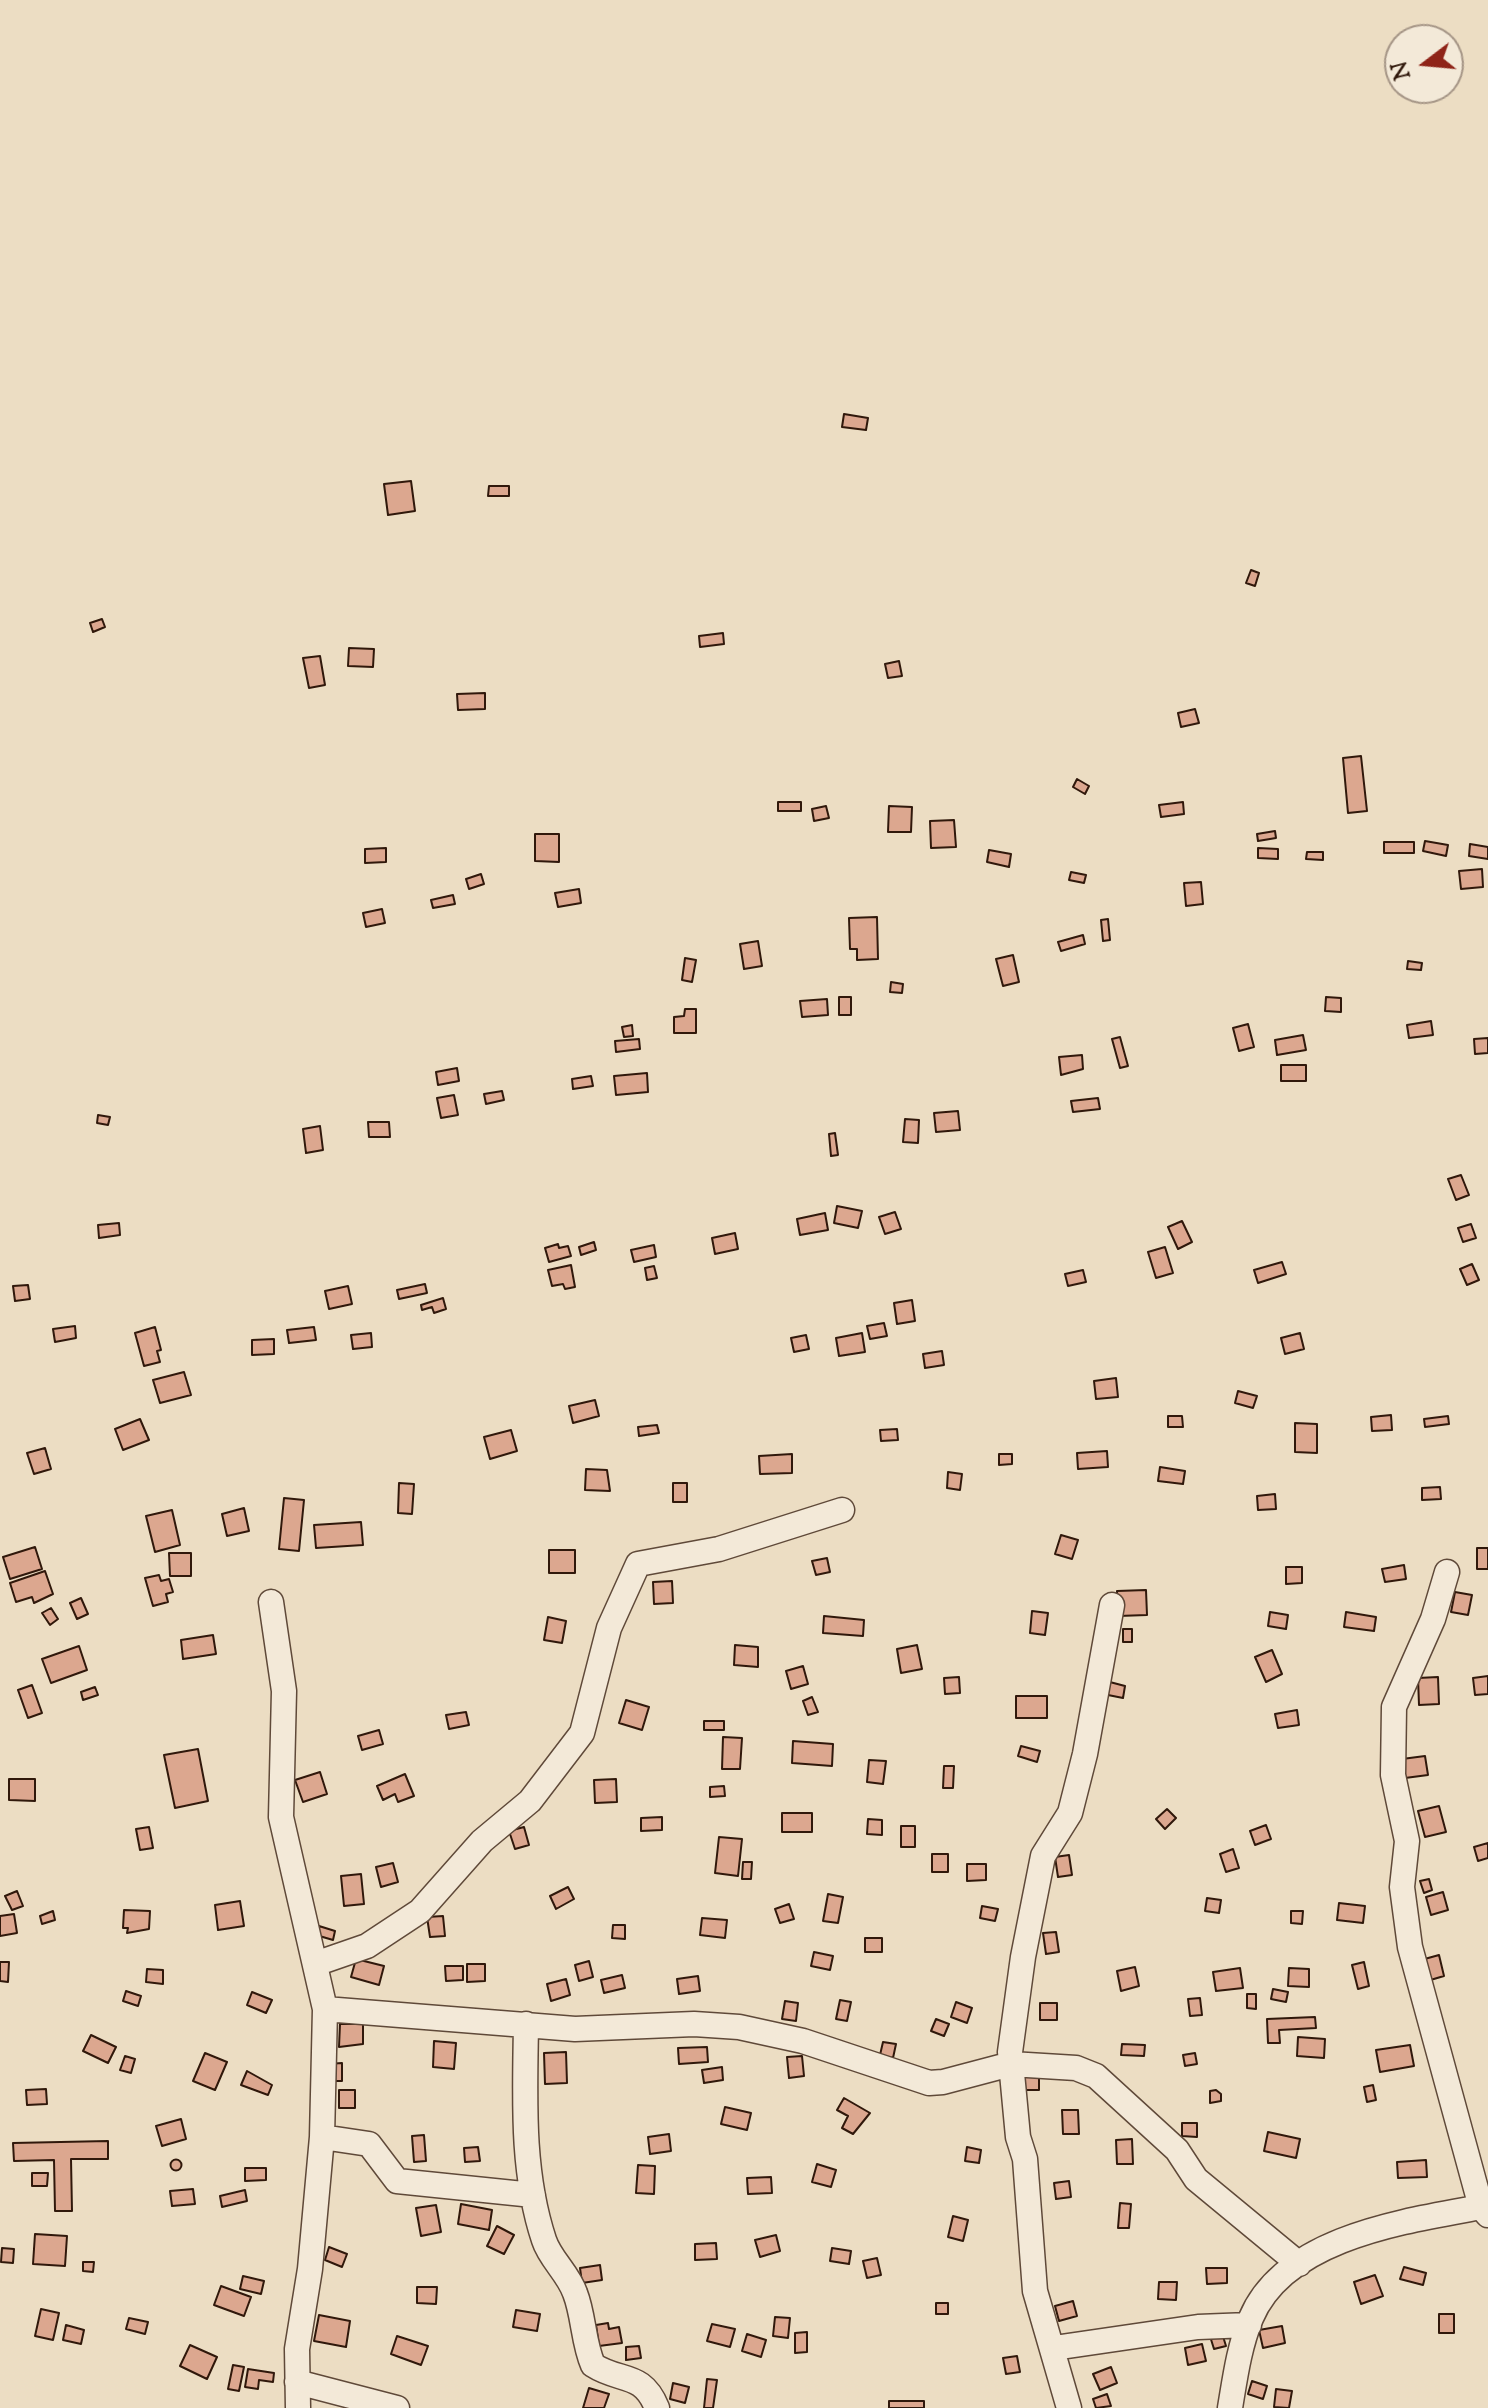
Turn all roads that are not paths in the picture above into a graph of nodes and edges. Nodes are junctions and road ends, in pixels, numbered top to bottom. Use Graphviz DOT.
graph roads {
  1 [pos="842,1510"];
  2 [pos="1447,1572"];
  3 [pos="271,1602"];
  4 [pos="1112,1605"];
  5 [pos="315,1964"];
  6 [pos="325,2009"];
  7 [pos="526,2024"];
  8 [pos="1011,2064"];
  9 [pos="322,2137"];
  10 [pos="533,2195"];
  11 [pos="1484,2211"];
  12 [pos="1299,2264"];
  13 [pos="1249,2325"];
  14 [pos="1054,2348"];
  15 [pos="297,2382"];
  16 [pos="298,2408"];
  17 [pos="397,2408"];
  18 [pos="657,2408"];
  19 [pos="1069,2408"];
  20 [pos="1230,2408"];
  1 -- 5 [label="street"];
  2 -- 11 [label="street"];
  3 -- 5 [label="street"];
  4 -- 8 [label="street"];
  5 -- 6 [label="street"];
  6 -- 7 [label="street"];
  6 -- 9 [label="street"];
  7 -- 8 [label="street"];
  7 -- 10 [label="street"];
  8 -- 12 [label="street"];
  8 -- 14 [label="street"];
  9 -- 10 [label="street"];
  9 -- 15 [label="street"];
  10 -- 18 [label="street"];
  11 -- 12 [label="street"];
  12 -- 13 [label="street"];
  13 -- 14 [label="street"];
  13 -- 20 [label="street"];
  14 -- 19 [label="street"];
  15 -- 16 [label="street"];
  15 -- 17 [label="street"];
}
